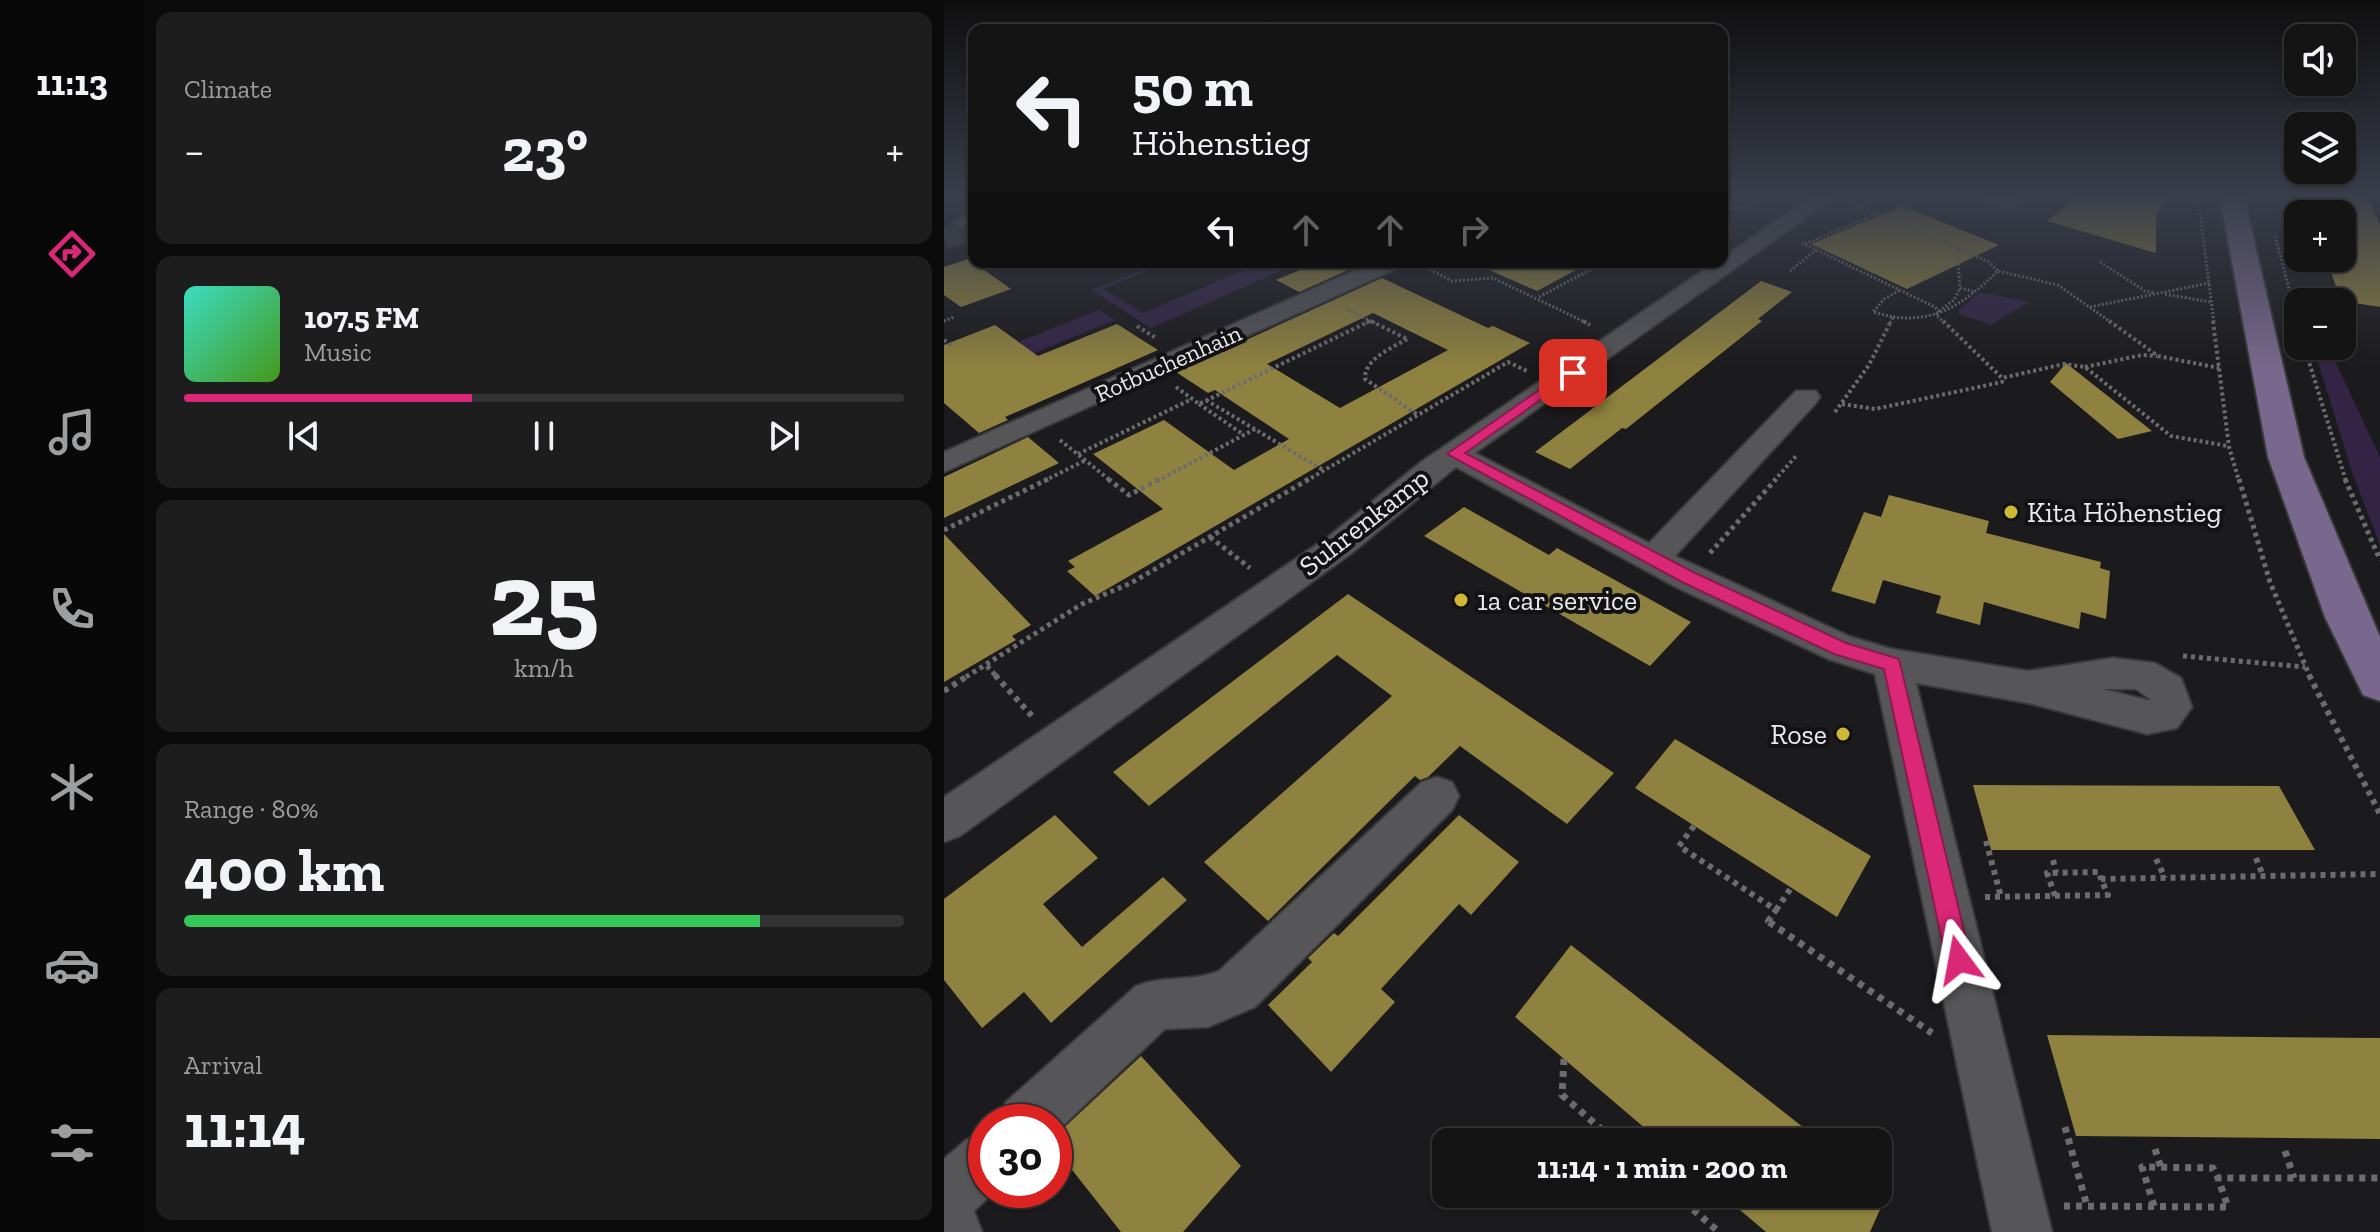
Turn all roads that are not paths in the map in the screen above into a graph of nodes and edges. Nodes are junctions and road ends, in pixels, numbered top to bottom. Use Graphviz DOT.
graph roads {
  1 [pos="2244,254"];
  2 [pos="1379,268"];
  3 [pos="1722,268"];
  4 [pos="1806,397"];
  5 [pos="1455,454"];
  6 [pos="944,463"];
  7 [pos="1653,559"];
  8 [pos="1892,664"];
  9 [pos="2380,682"];
  10 [pos="2028,687"];
  11 [pos="1437,796"];
  12 [pos="944,822"];
  13 [pos="1046,1104"];
  14 [pos="968,1177"];
  15 [pos="944,1199"];
  16 [pos="2018,1219"];
  17 [pos="944,1220"];
  18 [pos="952,1232"];
  1 -- 9 [label="main road"];
  2 -- 6 [label="street, Rotbuchenhain"];
  3 -- 5 [label="street, Suhrenkamp"];
  4 -- 7 [label="street"];
  5 -- 7 [label="street"];
  5 -- 12 [label="street, Suhrenkamp"];
  7 -- 8 [label="street"];
  8 -- 10 [label="street"];
  8 -- 16 [label="street"];
  10 -- 10 [label="street"];
  11 -- 13 [label="street"];
  14 -- 15 [label="street"];
  17 -- 18 [label="street"];
}
